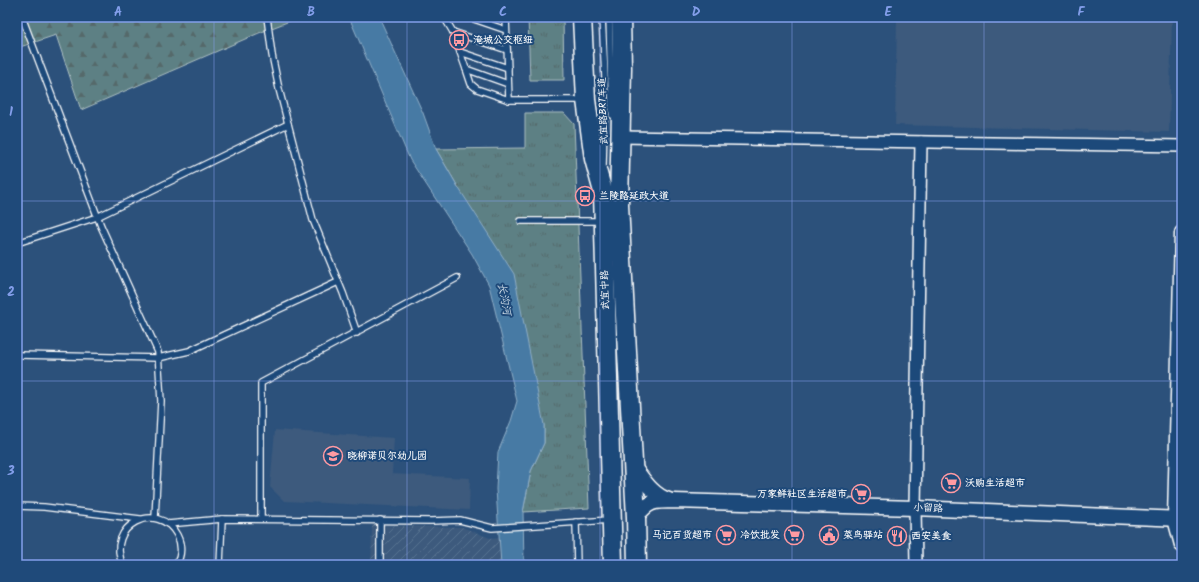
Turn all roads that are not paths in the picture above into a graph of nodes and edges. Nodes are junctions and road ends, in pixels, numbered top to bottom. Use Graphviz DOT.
graph roads {
  1 [pos="22,17"];
  2 [pos="267,17"];
  3 [pos="444,17"];
  4 [pos="468,17"];
  5 [pos="506,17"];
  6 [pos="582,17"];
  7 [pos="602,17"];
  8 [pos="608,17"];
  9 [pos="621,17"];
  10 [pos="506,30"];
  11 [pos="453,32"];
  12 [pos="507,50"];
  13 [pos="460,52"];
  14 [pos="508,68"];
  15 [pos="466,69"];
  16 [pos="508,84"];
  17 [pos="509,100"];
  18 [pos="586,100"];
  19 [pos="288,124"];
  20 [pos="616,137"];
  21 [pos="921,142"];
  22 [pos="1182,146"];
  23 [pos="603,192"];
  24 [pos="97,217"];
  25 [pos="521,220"];
  26 [pos="604,220"];
  27 [pos="1182,232"];
  28 [pos="17,243"];
  29 [pos="1182,258"];
  30 [pos="456,278"];
  31 [pos="338,282"];
  32 [pos="357,333"];
  33 [pos="19,355"];
  34 [pos="158,358"];
  35 [pos="633,466"];
  36 [pos="674,501"];
  37 [pos="17,506"];
  38 [pos="915,508"];
  39 [pos="636,517"];
  40 [pos="154,518"];
  41 [pos="140,519"];
  42 [pos="222,519"];
  43 [pos="261,519"];
  44 [pos="612,519"];
  45 [pos="1179,519"];
  46 [pos="380,520"];
  47 [pos="576,522"];
  48 [pos="168,524"];
  49 [pos="1182,545"];
  50 [pos="123,565"];
  51 [pos="176,565"];
  52 [pos="220,565"];
  53 [pos="380,565"];
  54 [pos="577,565"];
  55 [pos="613,565"];
  56 [pos="637,565"];
  57 [pos="916,565"];
  1 -- 24 [label="lane"];
  2 -- 19 [label="lane"];
  3 -- 11 [label="lane"];
  4 -- 10 [label="lane"];
  5 -- 10 [label="lane"];
  6 -- 18 [label="main road, 武宜中路"];
  7 -- 23 [label="lane, 武宜路BRT车道"];
  8 -- 20 [label="lane, 武宜路BRT车道"];
  9 -- 20 [label="main road, 武宜中路"];
  10 -- 12 [label="lane"];
  11 -- 12 [label="lane"];
  11 -- 13 [label="lane"];
  12 -- 14 [label="lane"];
  13 -- 14 [label="lane"];
  13 -- 15 [label="lane"];
  14 -- 16 [label="lane"];
  15 -- 16 [label="lane"];
  15 -- 17 [label="lane"];
  16 -- 17 [label="lane"];
  17 -- 18 [label="lane"];
  18 -- 23 [label="main road, 武宜中路"];
  19 -- 24 [label="lane"];
  19 -- 31 [label="lane"];
  20 -- 21 [label="street"];
  20 -- 35 [label="main road, 武宜中路"];
  21 -- 22 [label="street"];
  21 -- 38 [label="street"];
  23 -- 26 [label="main road, 武宜中路"];
  24 -- 28 [label="lane"];
  24 -- 34 [label="lane"];
  25 -- 26 [label="lane"];
  26 -- 44 [label="main road, 武宜中路"];
  27 -- 29 [label="street"];
  29 -- 45 [label="street"];
  30 -- 32 [label="lane"];
  31 -- 32 [label="lane"];
  31 -- 34 [label="lane"];
  32 -- 43 [label="lane"];
  33 -- 34 [label="lane"];
  34 -- 40 [label="lane"];
  35 -- 36 [label="street, 小留路"];
  35 -- 39 [label="main road, 武宜中路"];
  36 -- 38 [label="street, 小留路"];
  36 -- 39 [label="street, 小留路"];
  37 -- 41 [label="lane"];
  38 -- 45 [label="street, 小留路"];
  38 -- 57 [label="street"];
  39 -- 56 [label="main road, 武宜中路"];
  40 -- 41 [label="lane"];
  40 -- 48 [label="lane"];
  41 -- 50 [label="lane"];
  42 -- 43 [label="lane"];
  42 -- 48 [label="lane"];
  42 -- 52 [label="lane"];
  43 -- 46 [label="lane"];
  44 -- 47 [label="lane"];
  44 -- 55 [label="main road, 武宜中路"];
  45 -- 49 [label="street"];
  46 -- 47 [label="lane"];
  46 -- 53 [label="lane"];
  47 -- 54 [label="lane"];
  48 -- 51 [label="lane"];
}
